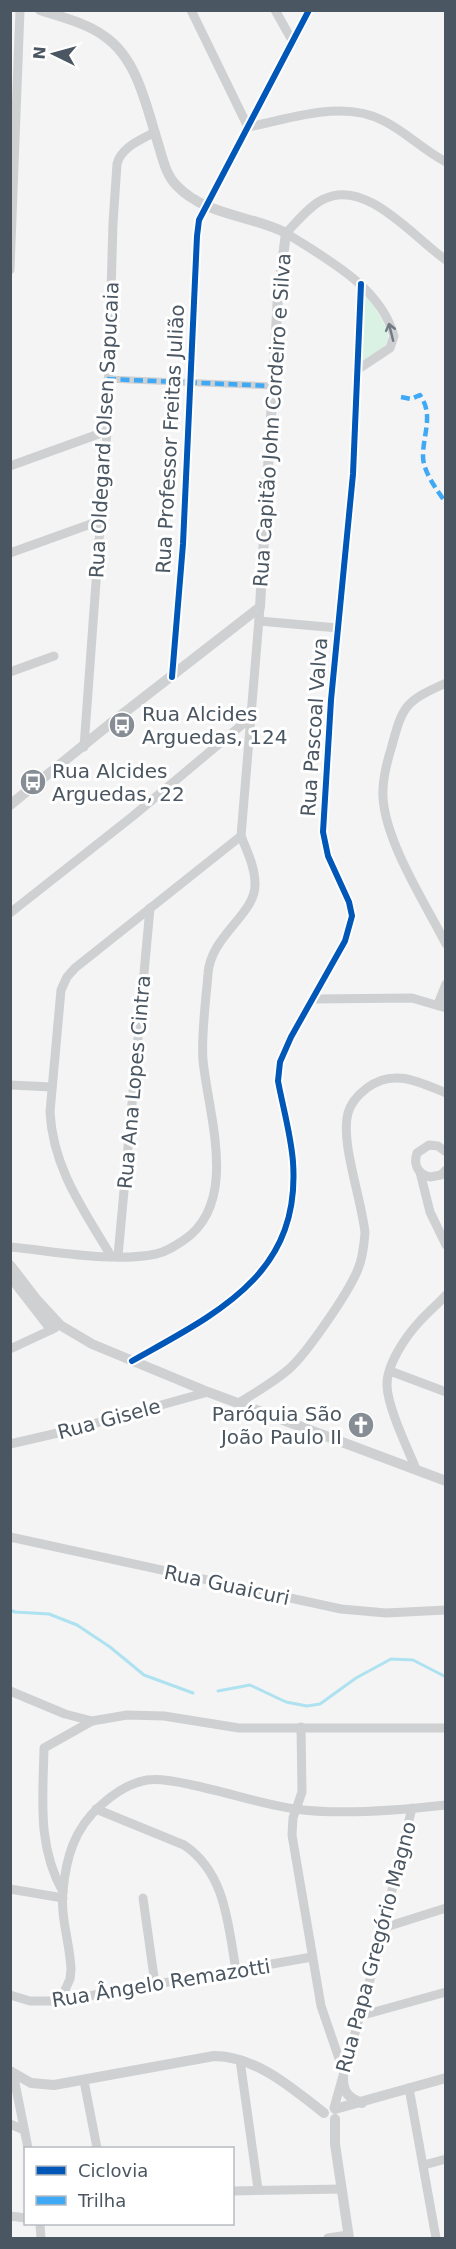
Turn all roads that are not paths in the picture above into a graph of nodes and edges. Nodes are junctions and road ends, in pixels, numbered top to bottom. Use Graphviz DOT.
graph roads {
  1 [pos="20,10"];
  2 [pos="40,10"];
  3 [pos="191,10"];
  4 [pos="275,10"];
  5 [pos="309,10"];
  6 [pos="293,42"];
  7 [pos="14,99"];
  8 [pos="248,127"];
  9 [pos="155,132"];
  10 [pos="446,162"];
  11 [pos="12,184"];
  12 [pos="207,205"];
  13 [pos="286,232"];
  14 [pos="446,260"];
  15 [pos="10,270"];
  16 [pos="361,284"];
  17 [pos="357,370"];
  18 [pos="107,380"];
  19 [pos="191,382"];
  20 [pos="273,386"];
  21 [pos="107,431"];
  22 [pos="10,466"];
  23 [pos="102,520"];
  24 [pos="10,553"];
  25 [pos="260,607"];
  26 [pos="259,621"];
  27 [pos="338,628"];
  28 [pos="54,656"];
  29 [pos="10,672"];
  30 [pos="172,677"];
  31 [pos="446,683"];
  32 [pos="250,718"];
  33 [pos="84,747"];
  34 [pos="10,805"];
  35 [pos="241,836"];
  36 [pos="150,908"];
  37 [pos="10,913"];
  38 [pos="446,945"];
  39 [pos="446,984"];
  40 [pos="314,999"];
  41 [pos="442,1006"];
  42 [pos="10,1084"];
  43 [pos="52,1086"];
  44 [pos="446,1093"];
  45 [pos="446,1152"];
  46 [pos="445,1170"];
  47 [pos="420,1172"];
  48 [pos="446,1245"];
  49 [pos="10,1247"];
  50 [pos="114,1256"];
  51 [pos="10,1265"];
  52 [pos="10,1277"];
  53 [pos="446,1294"];
  54 [pos="56,1327"];
  55 [pos="10,1349"];
  56 [pos="132,1361"];
  57 [pos="390,1371"];
  58 [pos="207,1392"];
  59 [pos="446,1392"];
  60 [pos="239,1403"];
  61 [pos="10,1444"];
  62 [pos="416,1469"];
  63 [pos="446,1481"];
  64 [pos="10,1537"];
  65 [pos="446,1610"];
  66 [pos="10,1691"];
  67 [pos="92,1721"];
  68 [pos="302,1727"];
  69 [pos="446,1728"];
  70 [pos="446,1805"];
  71 [pos="412,1808"];
  72 [pos="96,1809"];
  73 [pos="295,1809"];
  74 [pos="10,1889"];
  75 [pos="63,1895"];
  76 [pos="142,1898"];
  77 [pos="446,1908"];
  78 [pos="383,1928"];
  79 [pos="312,1957"];
  80 [pos="236,1970"];
  81 [pos="155,1984"];
  82 [pos="446,1992"];
  83 [pos="10,1995"];
  84 [pos="60,2001"];
  85 [pos="360,2016"];
  86 [pos="240,2060"];
  87 [pos="12,2072"];
  88 [pos="446,2078"];
  89 [pos="342,2079"];
  90 [pos="84,2081"];
  91 [pos="409,2088"];
  92 [pos="362,2103"];
  93 [pos="331,2113"];
  94 [pos="10,2124"];
  95 [pos="24,2130"];
  96 [pos="28,2147"];
  97 [pos="97,2147"];
  98 [pos="446,2159"];
  99 [pos="424,2165"];
  100 [pos="258,2189"];
  101 [pos="342,2189"];
  102 [pos="234,2191"];
  103 [pos="349,2237"];
  104 [pos="328,2238"];
  105 [pos="436,2238"];
  1 -- 7 [label="street"];
  2 -- 9 [label="street"];
  3 -- 8 [label="street"];
  4 -- 6 [label="street"];
  5 -- 6 [label="street, Rua Professor Freitas Julião"];
  6 -- 8 [label="street, Rua Professor Freitas Julião"];
  7 -- 11 [label="street"];
  8 -- 10 [label="street"];
  8 -- 12 [label="street, Rua Professor Freitas Julião"];
  9 -- 12 [label="street"];
  9 -- 18 [label="street, Rua Oldegard Olsen Sapucaia"];
  11 -- 15 [label="street"];
  12 -- 13 [label="street"];
  12 -- 19 [label="street, Rua Professor Freitas Julião"];
  13 -- 14 [label="street"];
  13 -- 16 [label="street"];
  13 -- 20 [label="street, Rua Capitão John Cordeiro e Silva"];
  16 -- 17 [label="street, Rua Pascoal Valva"];
  17 -- 16 [label="street, one-way"];
  17 -- 27 [label="street, Rua Pascoal Valva"];
  18 -- 19 [label="street"];
  18 -- 21 [label="street, Rua Oldegard Olsen Sapucaia"];
  19 -- 20 [label="street"];
  19 -- 30 [label="street, Rua Professor Freitas Julião"];
  20 -- 25 [label="street, Rua Capitão John Cordeiro e Silva"];
  21 -- 22 [label="street"];
  21 -- 23 [label="street, Rua Oldegard Olsen Sapucaia"];
  23 -- 24 [label="street"];
  23 -- 33 [label="street, Rua Oldegard Olsen Sapucaia"];
  25 -- 26 [label="street"];
  25 -- 30 [label="street"];
  26 -- 27 [label="street"];
  26 -- 32 [label="street"];
  27 -- 40 [label="street, Rua Pascoal Valva"];
  28 -- 29 [label="street"];
  30 -- 33 [label="street"];
  31 -- 38 [label="street"];
  32 -- 35 [label="street"];
  32 -- 37 [label="street"];
  33 -- 34 [label="street"];
  35 -- 36 [label="street"];
  35 -- 50 [label="street"];
  36 -- 43 [label="street"];
  36 -- 50 [label="street, Rua Ana Lopes Cintra"];
  39 -- 41 [label="street"];
  40 -- 41 [label="street"];
  40 -- 56 [label="street, Rua Pascoal Valva"];
  42 -- 43 [label="street"];
  43 -- 50 [label="street"];
  44 -- 60 [label="street"];
  45 -- 47 [label="street"];
  46 -- 47 [label="street"];
  47 -- 48 [label="street"];
  49 -- 50 [label="street"];
  51 -- 54 [label="street"];
  52 -- 54 [label="street"];
  53 -- 57 [label="street"];
  54 -- 55 [label="street"];
  54 -- 56 [label="street"];
  56 -- 58 [label="street"];
  57 -- 59 [label="street"];
  57 -- 62 [label="street"];
  58 -- 60 [label="street"];
  58 -- 61 [label="street, Rua Gisele"];
  60 -- 62 [label="street"];
  62 -- 63 [label="street"];
  64 -- 65 [label="street, Rua Guaicuri"];
  66 -- 67 [label="street"];
  67 -- 68 [label="street"];
  67 -- 75 [label="street"];
  68 -- 69 [label="street"];
  68 -- 73 [label="street"];
  70 -- 71 [label="street"];
  71 -- 73 [label="street"];
  71 -- 78 [label="street, Rua Papa Gregório Magno"];
  72 -- 73 [label="street"];
  72 -- 75 [label="street"];
  72 -- 80 [label="street"];
  73 -- 79 [label="street"];
  74 -- 75 [label="street"];
  75 -- 84 [label="street"];
  76 -- 81 [label="street"];
  77 -- 78 [label="street"];
  78 -- 85 [label="street, Rua Papa Gregório Magno"];
  79 -- 80 [label="street, Rua Ângelo Remazotti"];
  79 -- 89 [label="street"];
  80 -- 81 [label="street, Rua Ângelo Remazotti"];
  81 -- 84 [label="street, Rua Ângelo Remazotti"];
  82 -- 85 [label="street"];
  83 -- 84 [label="street, Rua Ângelo Remazotti"];
  85 -- 89 [label="street, Rua Papa Gregório Magno"];
  86 -- 90 [label="street"];
  86 -- 93 [label="street"];
  86 -- 100 [label="street"];
  87 -- 90 [label="street"];
  87 -- 95 [label="street"];
  88 -- 91 [label="street"];
  89 -- 92 [label="street"];
  89 -- 93 [label="street, Rua Papa Gregório Magno"];
  90 -- 97 [label="street"];
  91 -- 92 [label="street"];
  91 -- 99 [label="street"];
  92 -- 93 [label="street"];
  93 -- 101 [label="street"];
  94 -- 95 [label="street"];
  95 -- 96 [label="street"];
  98 -- 99 [label="street"];
  99 -- 105 [label="street"];
  100 -- 101 [label="street"];
  100 -- 102 [label="street"];
  101 -- 103 [label="street"];
  103 -- 104 [label="street"];
}
